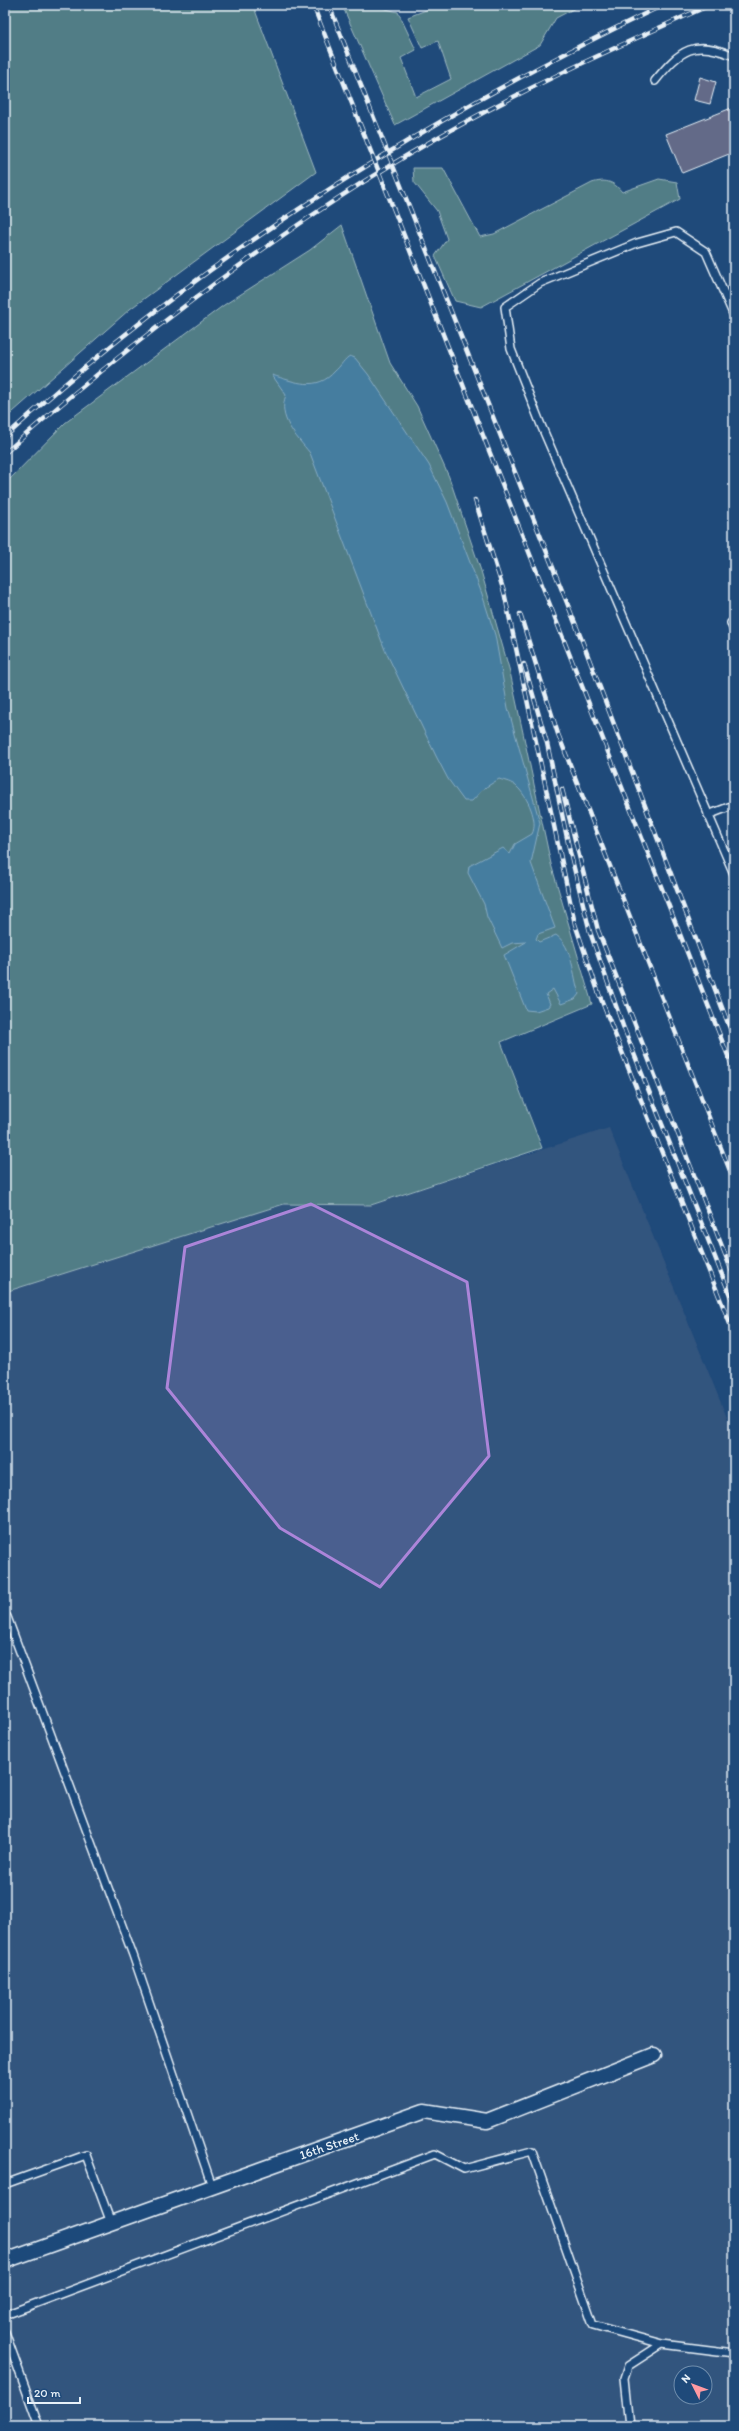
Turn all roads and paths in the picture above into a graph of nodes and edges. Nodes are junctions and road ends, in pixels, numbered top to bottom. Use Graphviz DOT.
graph roads {
  1 [pos="734,56"];
  2 [pos="655,81"];
  3 [pos="734,316"];
  4 [pos="734,622"];
  5 [pos="734,631"];
  6 [pos="734,805"];
  7 [pos="708,815"];
  8 [pos="734,873"];
  9 [pos="5,1617"];
  10 [pos="654,2055"];
  11 [pos="5,2184"];
  12 [pos="212,2186"];
  13 [pos="111,2223"];
  14 [pos="5,2261"];
  15 [pos="5,2315"];
  16 [pos="5,2332"];
  17 [pos="662,2344"];
  18 [pos="734,2352"];
  19 [pos="39,2426"];
  20 [pos="630,2426"];
  1 -- 2 [label="lane"];
  3 -- 7 [label="lane"];
  4 -- 5 [label="lane"];
  6 -- 7 [label="lane"];
  7 -- 8 [label="lane"];
  9 -- 12 [label="lane"];
  10 -- 12 [label="street, 16th Street"];
  11 -- 13 [label="lane"];
  12 -- 13 [label="street, 16th Street"];
  13 -- 14 [label="street, 16th Street"];
  15 -- 17 [label="lane"];
  16 -- 19 [label="lane"];
  17 -- 18 [label="lane"];
  17 -- 20 [label="lane"];
}
